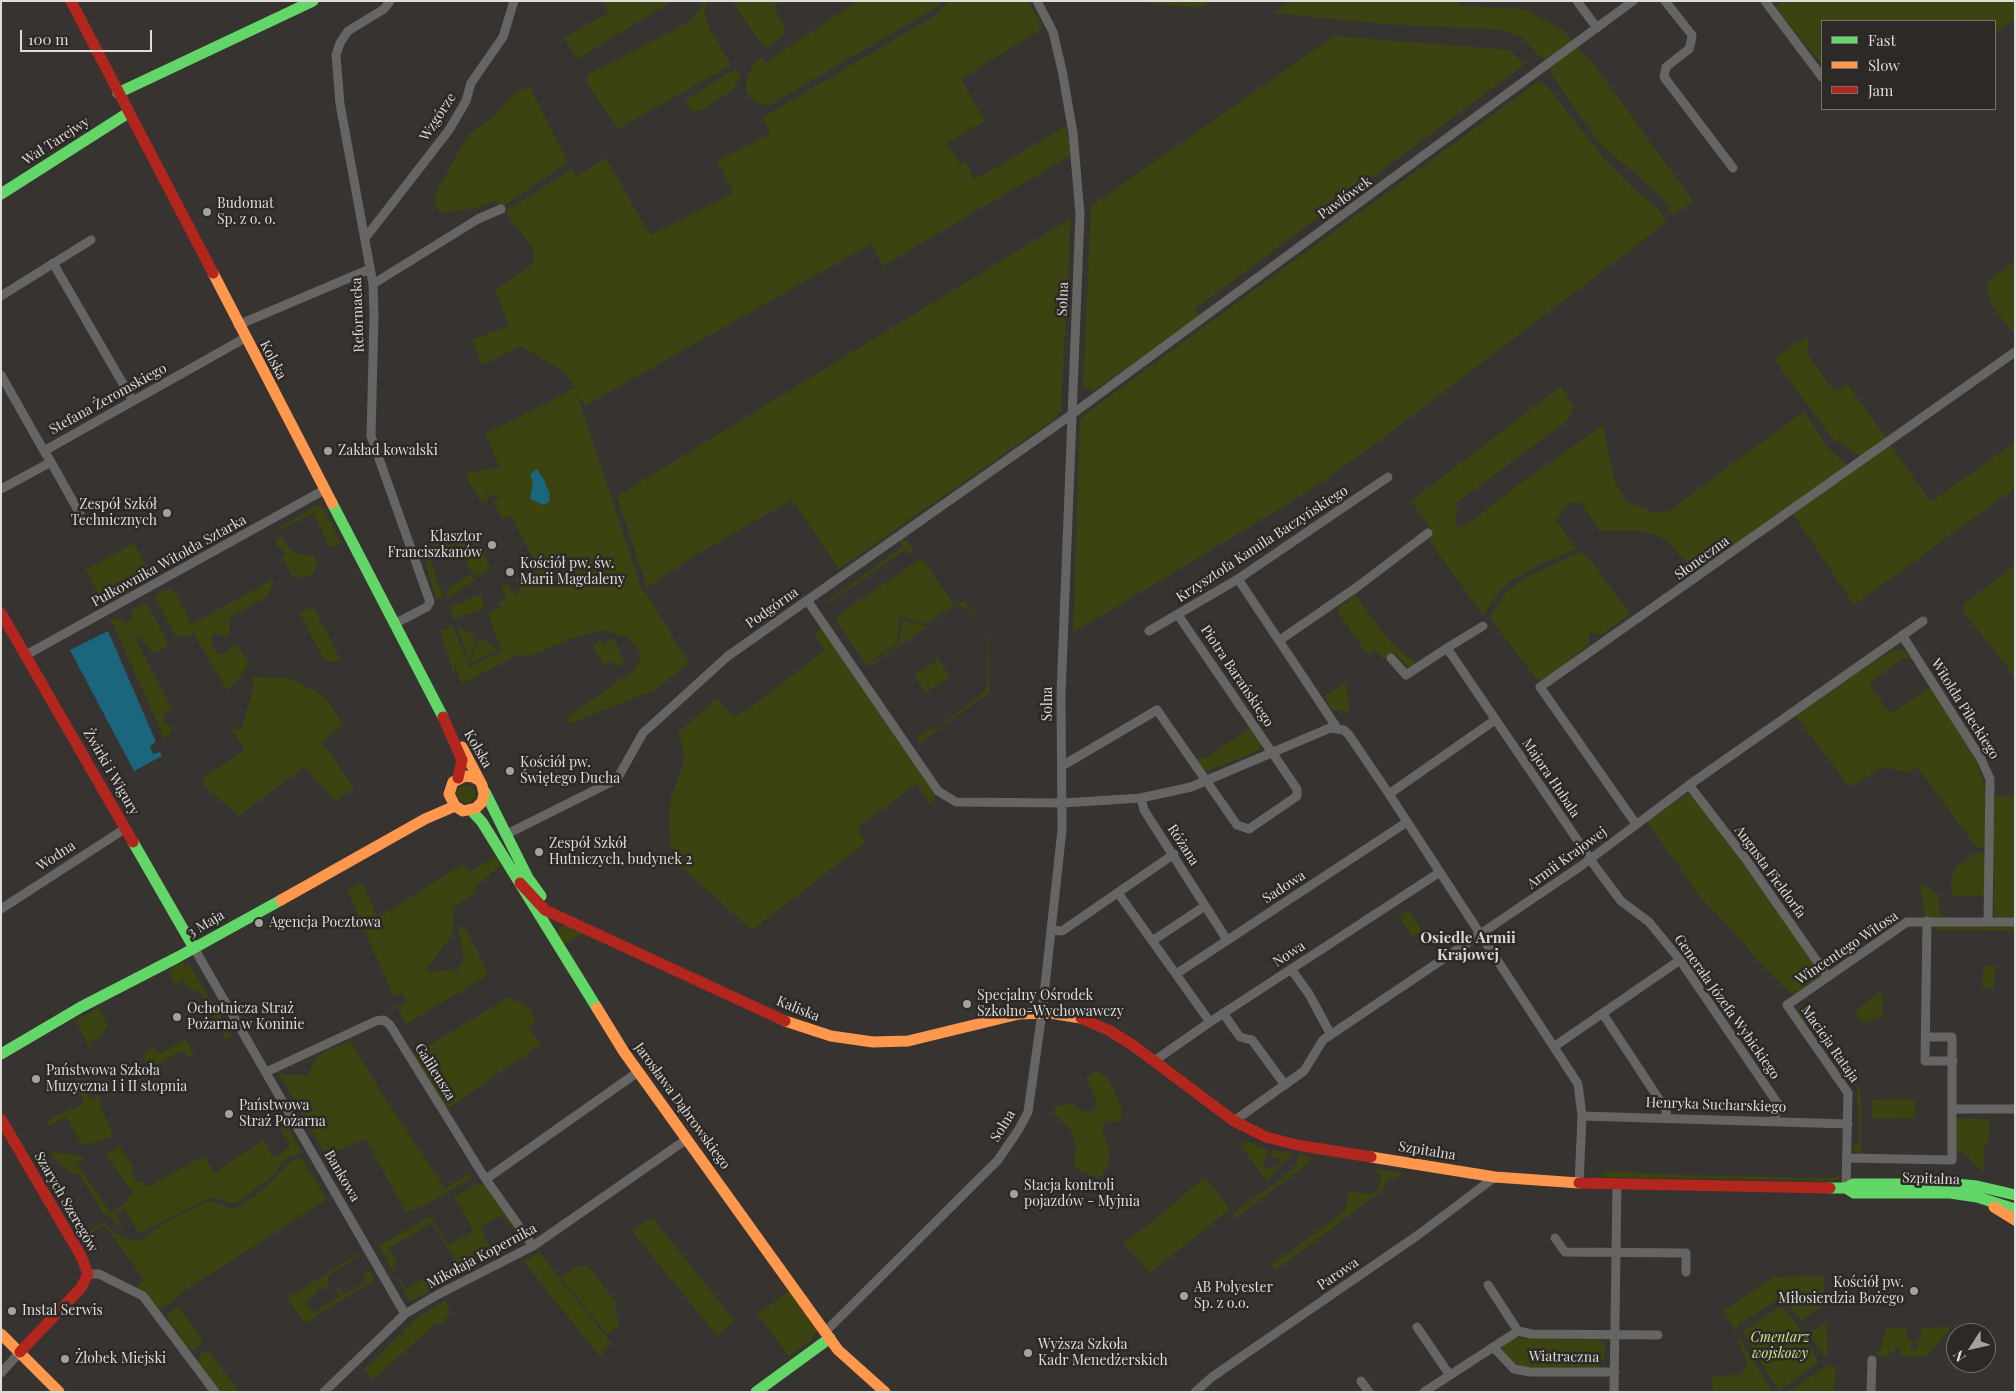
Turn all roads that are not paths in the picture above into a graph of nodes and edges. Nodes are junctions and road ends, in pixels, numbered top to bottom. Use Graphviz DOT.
graph roads {
  1 [pos="71,1"];
  2 [pos="313,1"];
  3 [pos="390,1"];
  4 [pos="514,1"];
  5 [pos="1037,1"];
  6 [pos="1577,1"];
  7 [pos="1633,1"];
  8 [pos="1665,1"];
  9 [pos="1765,1"];
  10 [pos="1597,28"];
  11 [pos="1821,76"];
  12 [pos="118,93"];
  13 [pos="128,113"];
  14 [pos="1733,168"];
  15 [pos="1,194"];
  16 [pos="500,209"];
  17 [pos="366,237"];
  18 [pos="91,240"];
  19 [pos="54,263"];
  20 [pos="370,269"];
  21 [pos="373,284"];
  22 [pos="1,296"];
  23 [pos="238,325"];
  24 [pos="245,338"];
  25 [pos="2015,352"];
  26 [pos="1,376"];
  27 [pos="133,401"];
  28 [pos="1072,415"];
  29 [pos="44,451"];
  30 [pos="51,462"];
  31 [pos="1388,477"];
  32 [pos="1,489"];
  33 [pos="324,490"];
  34 [pos="80,514"];
  35 [pos="1428,533"];
  36 [pos="1238,579"];
  37 [pos="807,600"];
  38 [pos="1,613"];
  39 [pos="1178,615"];
  40 [pos="1923,621"];
  41 [pos="394,624"];
  42 [pos="1483,626"];
  43 [pos="1149,631"];
  44 [pos="1902,636"];
  45 [pos="1280,640"];
  46 [pos="1447,648"];
  47 [pos="26,655"];
  48 [pos="1391,658"];
  49 [pos="1494,720"];
  50 [pos="1337,728"];
  51 [pos="451,732"];
  52 [pos="1272,752"];
  53 [pos="1062,766"];
  54 [pos="458,778"];
  55 [pos="1204,781"];
  56 [pos="482,785"];
  57 [pos="1689,785"];
  58 [pos="449,794"];
  59 [pos="1389,794"];
  60 [pos="1141,798"];
  61 [pos="1063,802"];
  62 [pos="455,806"];
  63 [pos="471,810"];
  64 [pos="425,819"];
  65 [pos="1407,822"];
  66 [pos="1636,824"];
  67 [pos="126,828"];
  68 [pos="505,835"];
  69 [pos="1174,854"];
  70 [pos="1590,859"];
  71 [pos="1440,872"];
  72 [pos="520,883"];
  73 [pos="1118,893"];
  74 [pos="1205,906"];
  75 [pos="1,909"];
  76 [pos="560,915"];
  77 [pos="1640,915"];
  78 [pos="1927,921"];
  79 [pos="1988,922"];
  80 [pos="2015,922"];
  81 [pos="1051,930"];
  82 [pos="553,935"];
  83 [pos="1482,935"];
  84 [pos="1227,940"];
  85 [pos="1152,941"];
  86 [pos="194,948"];
  87 [pos="1680,960"];
  88 [pos="1291,969"];
  89 [pos="1176,974"];
  90 [pos="1828,977"];
  91 [pos="1787,1005"];
  92 [pos="1042,1012"];
  93 [pos="1223,1013"];
  94 [pos="1603,1014"];
  95 [pos="1210,1022"];
  96 [pos="1330,1035"];
  97 [pos="1925,1037"];
  98 [pos="1555,1046"];
  99 [pos="1,1054"];
  100 [pos="1953,1060"];
  101 [pos="1154,1061"];
  102 [pos="266,1072"];
  103 [pos="638,1072"];
  104 [pos="1285,1085"];
  105 [pos="1954,1109"];
  106 [pos="2015,1109"];
  107 [pos="1582,1116"];
  108 [pos="1667,1117"];
  109 [pos="1,1119"];
  110 [pos="1234,1121"];
  111 [pos="1774,1121"];
  112 [pos="1848,1124"];
  113 [pos="687,1140"];
  114 [pos="1847,1158"];
  115 [pos="1495,1177"];
  116 [pos="486,1179"];
  117 [pos="1579,1184"];
  118 [pos="1617,1184"];
  119 [pos="1846,1188"];
  120 [pos="2015,1195"];
  121 [pos="1976,1198"];
  122 [pos="2015,1209"];
  123 [pos="2015,1220"];
  124 [pos="1555,1238"];
  125 [pos="533,1246"];
  126 [pos="1616,1253"];
  127 [pos="1686,1272"];
  128 [pos="88,1274"];
  129 [pos="1488,1285"];
  130 [pos="405,1314"];
  131 [pos="1417,1328"];
  132 [pos="1518,1330"];
  133 [pos="1,1334"];
  134 [pos="828,1335"];
  135 [pos="1615,1335"];
  136 [pos="1658,1335"];
  137 [pos="1493,1347"];
  138 [pos="20,1352"];
  139 [pos="1872,1360"];
  140 [pos="1615,1372"];
  141 [pos="1,1373"];
  142 [pos="1450,1374"];
  143 [pos="1361,1381"];
  144 [pos="59,1392"];
  145 [pos="215,1392"];
  146 [pos="324,1392"];
  147 [pos="756,1392"];
  148 [pos="884,1392"];
  149 [pos="1195,1392"];
  150 [pos="1369,1392"];
  151 [pos="1424,1392"];
  152 [pos="1614,1392"];
  153 [pos="1871,1392"];
  1 -- 12 [label="street, Kolska"];
  2 -- 12 [label="street"];
  3 -- 17 [label="street, Reformacka"];
  4 -- 17 [label="street, Wzgórze"];
  5 -- 28 [label="street, Solna"];
  6 -- 10 [label="street"];
  7 -- 10 [label="street, Pawłówek"];
  8 -- 14 [label="street"];
  9 -- 11 [label="street"];
  10 -- 28 [label="street, Pawłówek"];
  12 -- 13 [label="street, Kolska"];
  13 -- 15 [label="street, Wał Tarejwy"];
  13 -- 23 [label="street, Kolska"];
  16 -- 21 [label="street"];
  17 -- 20 [label="street, Reformacka"];
  18 -- 19 [label="street"];
  19 -- 22 [label="street"];
  19 -- 27 [label="street"];
  20 -- 21 [label="street, Reformacka"];
  20 -- 23 [label="street"];
  21 -- 41 [label="street, Reformacka"];
  23 -- 24 [label="street, Kolska"];
  24 -- 27 [label="street, Stefana Żeromskiego"];
  24 -- 33 [label="street, Kolska"];
  25 -- 66 [label="street, Słoneczna"];
  26 -- 29 [label="street"];
  27 -- 29 [label="street, Stefana Żeromskiego"];
  28 -- 37 [label="street, Podgórna"];
  28 -- 53 [label="street, Solna"];
  29 -- 30 [label="street, Stefana Żeromskiego"];
  30 -- 32 [label="street"];
  30 -- 34 [label="street, Stefana Żeromskiego"];
  31 -- 36 [label="street, Krzysztofa Kamila Baczyńskiego"];
  33 -- 41 [label="street, Kolska"];
  33 -- 47 [label="street, Pułkownika Witolda Sztarka"];
  35 -- 45 [label="street"];
  36 -- 39 [label="street, Krzysztofa Kamila Baczyńskiego"];
  36 -- 45 [label="street"];
  37 -- 61 [label="street"];
  37 -- 68 [label="street, Podgórna"];
  38 -- 47 [label="street, Żwirki i Wigury"];
  39 -- 43 [label="street, Krzysztofa Kamila Baczyńskiego"];
  39 -- 52 [label="street, Piotra Barańskiego"];
  40 -- 44 [label="street, Armii Krajowej"];
  41 -- 51 [label="street, Kolska"];
  42 -- 46 [label="street"];
  44 -- 57 [label="street, Armii Krajowej"];
  44 -- 79 [label="street, Witolda Pileckiego"];
  45 -- 50 [label="street"];
  46 -- 48 [label="street"];
  46 -- 49 [label="street, Majora Hubala"];
  47 -- 67 [label="street, Żwirki i Wigury"];
  49 -- 59 [label="street"];
  49 -- 70 [label="street, Majora Hubala"];
  50 -- 52 [label="street"];
  50 -- 59 [label="street"];
  51 -- 54 [label="street, Kolska"];
  51 -- 56 [label="street, Kolska"];
  52 -- 55 [label="street"];
  52 -- 55 [label="street, Piotra Barańskiego"];
  53 -- 55 [label="street"];
  53 -- 61 [label="street, Solna"];
  54 -- 56 [label="street"];
  54 -- 58 [label="street"];
  55 -- 60 [label="street"];
  56 -- 63 [label="street"];
  56 -- 68 [label="street"];
  57 -- 66 [label="street, Armii Krajowej"];
  57 -- 90 [label="street, Augusta Fieldorfa"];
  58 -- 62 [label="street"];
  58 -- 64 [label="street, 3 Maja"];
  59 -- 65 [label="street"];
  60 -- 61 [label="street"];
  60 -- 69 [label="street, Różana"];
  61 -- 81 [label="street, Solna"];
  62 -- 63 [label="street"];
  62 -- 64 [label="street, 3 Maja"];
  63 -- 72 [label="street, Jarosława Dąbrowskiego"];
  64 -- 86 [label="street, 3 Maja"];
  65 -- 71 [label="street"];
  65 -- 84 [label="street, Sadowa"];
  66 -- 70 [label="street, Armii Krajowej"];
  67 -- 75 [label="street, Wodna"];
  67 -- 86 [label="street, Żwirki i Wigury"];
  68 -- 76 [label="street"];
  69 -- 73 [label="street"];
  69 -- 74 [label="street, Różana"];
  70 -- 77 [label="street, Majora Hubala"];
  70 -- 83 [label="street, Armii Krajowej"];
  71 -- 83 [label="street"];
  71 -- 88 [label="street, Nowa"];
  72 -- 76 [label="street, Jarosława Dąbrowskiego"];
  72 -- 82 [label="street, Jarosława Dąbrowskiego"];
  73 -- 81 [label="street"];
  73 -- 85 [label="street"];
  74 -- 84 [label="street, Różana"];
  74 -- 85 [label="street"];
  76 -- 82 [label="street"];
  76 -- 92 [label="street, Kaliska"];
  77 -- 87 [label="street, Generała Józefa Wybickiego"];
  78 -- 79 [label="street, Wincentego Witosa"];
  78 -- 90 [label="street, Wincentego Witosa"];
  78 -- 97 [label="street"];
  79 -- 80 [label="street, Wincentego Witosa"];
  81 -- 92 [label="street, Solna"];
  82 -- 103 [label="street, Jarosława Dąbrowskiego"];
  83 -- 96 [label="street, Armii Krajowej"];
  83 -- 98 [label="street"];
  84 -- 89 [label="street, Sadowa"];
  85 -- 89 [label="street"];
  86 -- 99 [label="street, 3 Maja"];
  86 -- 102 [label="street, Bankowa"];
  87 -- 94 [label="street"];
  87 -- 111 [label="street, Generała Józefa Wybickiego"];
  88 -- 93 [label="street, Nowa"];
  88 -- 96 [label="street"];
  89 -- 95 [label="street"];
  90 -- 91 [label="street, Wincentego Witosa"];
  91 -- 112 [label="street, Macieja Rataja"];
  92 -- 101 [label="street, Szpitalna"];
  92 -- 134 [label="street, Solna"];
  93 -- 95 [label="street, Nowa"];
  93 -- 104 [label="street"];
  94 -- 98 [label="street"];
  94 -- 108 [label="street"];
  95 -- 101 [label="street, Nowa"];
  96 -- 104 [label="street, Armii Krajowej"];
  97 -- 100 [label="street"];
  97 -- 100 [label="street"];
  98 -- 107 [label="street"];
  100 -- 105 [label="street"];
  101 -- 110 [label="street, Szpitalna"];
  102 -- 116 [label="street, Galileusza"];
  102 -- 130 [label="street, Bankowa"];
  103 -- 113 [label="street, Jarosława Dąbrowskiego"];
  103 -- 116 [label="street"];
  104 -- 110 [label="street, Armii Krajowej"];
  105 -- 106 [label="street"];
  105 -- 114 [label="street"];
  107 -- 108 [label="street, Henryka Sucharskiego"];
  107 -- 117 [label="street"];
  108 -- 111 [label="street, Henryka Sucharskiego"];
  109 -- 128 [label="street, Szarych Szeregów"];
  110 -- 115 [label="street, Szpitalna"];
  111 -- 112 [label="street, Henryka Sucharskiego"];
  112 -- 114 [label="street, Macieja Rataja"];
  113 -- 125 [label="street, Mikołaja Kopernika"];
  113 -- 134 [label="street, Jarosława Dąbrowskiego"];
  114 -- 119 [label="street, Macieja Rataja"];
  115 -- 117 [label="street, Szpitalna"];
  115 -- 149 [label="street, Parowa"];
  116 -- 125 [label="street, Galileusza"];
  117 -- 118 [label="street, Szpitalna"];
  118 -- 119 [label="street, Szpitalna"];
  118 -- 126 [label="street"];
  119 -- 120 [label="street, Szpitalna"];
  119 -- 121 [label="street, Szpitalna"];
  121 -- 122 [label="street, Szpitalna"];
  121 -- 123 [label="street"];
  124 -- 126 [label="street"];
  125 -- 130 [label="street, Mikołaja Kopernika"];
  126 -- 127 [label="street"];
  126 -- 135 [label="street"];
  128 -- 138 [label="street"];
  128 -- 145 [label="street, Szarych Szeregów"];
  129 -- 132 [label="street, Wiatraczna"];
  130 -- 146 [label="street, Mikołaja Kopernika"];
  131 -- 142 [label="street"];
  132 -- 135 [label="street, Wiatraczna"];
  132 -- 137 [label="street, Wiatraczna"];
  133 -- 138 [label="street"];
  134 -- 147 [label="street"];
  134 -- 148 [label="street, Jarosława Dąbrowskiego"];
  135 -- 136 [label="street, Wiatraczna"];
  135 -- 140 [label="street"];
  137 -- 140 [label="street, Wiatraczna"];
  137 -- 142 [label="street, Wiatraczna"];
  138 -- 141 [label="street"];
  138 -- 144 [label="street"];
  139 -- 153 [label="street"];
  140 -- 152 [label="street"];
  142 -- 151 [label="street, Wiatraczna"];
  143 -- 150 [label="street"];
}
